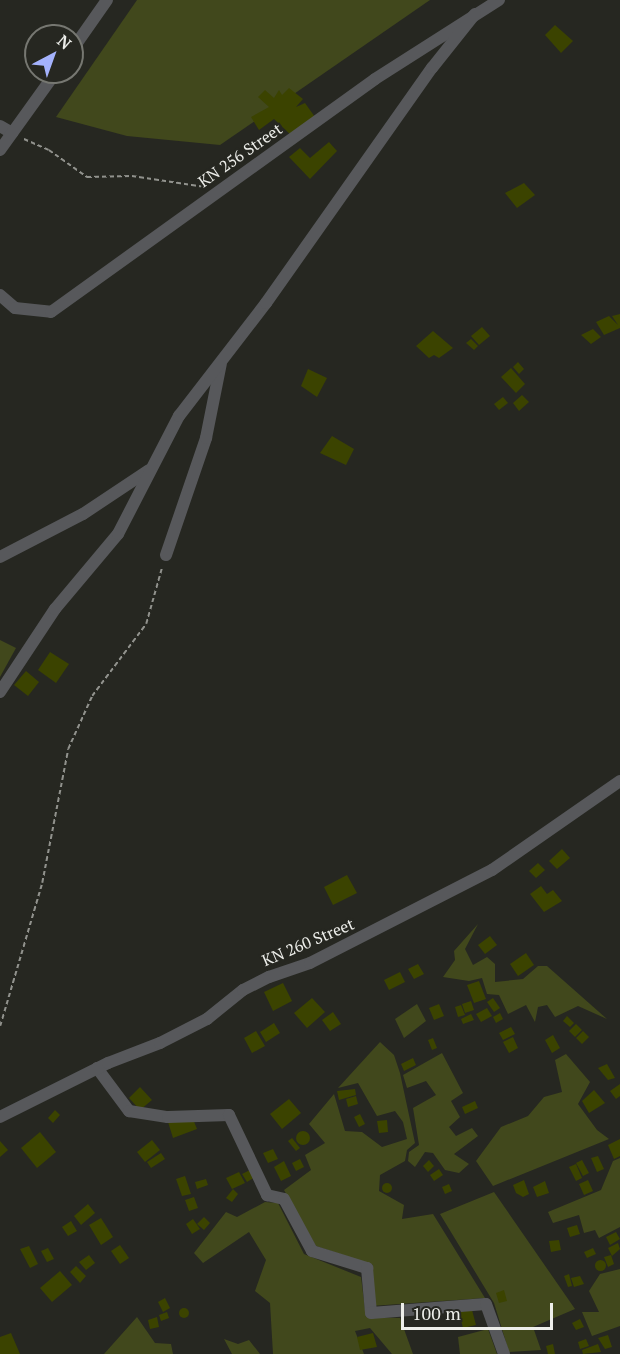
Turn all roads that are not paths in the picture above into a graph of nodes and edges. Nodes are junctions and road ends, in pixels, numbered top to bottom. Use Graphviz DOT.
graph roads {
  1 [pos="107,0"];
  2 [pos="499,0"];
  3 [pos="475,14"];
  4 [pos="84,33"];
  5 [pos="47,84"];
  6 [pos="0,126"];
  7 [pos="12,134"];
  8 [pos="0,150"];
  9 [pos="0,295"];
  10 [pos="221,360"];
  11 [pos="151,468"];
  12 [pos="166,555"];
  13 [pos="0,557"];
  14 [pos="0,692"];
  15 [pos="620,781"];
  16 [pos="97,1068"];
  17 [pos="0,1117"];
  18 [pos="504,1354"];
  1 -- 4 [label="street"];
  2 -- 3 [label="street, KN 256 Street"];
  3 -- 9 [label="street, KN 256 Street"];
  3 -- 10 [label="street"];
  5 -- 7 [label="street"];
  6 -- 7 [label="street"];
  7 -- 8 [label="street"];
  10 -- 11 [label="street"];
  10 -- 12 [label="street"];
  11 -- 13 [label="street"];
  11 -- 14 [label="street"];
  15 -- 16 [label="street, KN 260 Street"];
  16 -- 17 [label="street, KN 260 Street"];
  16 -- 18 [label="street"];
}
